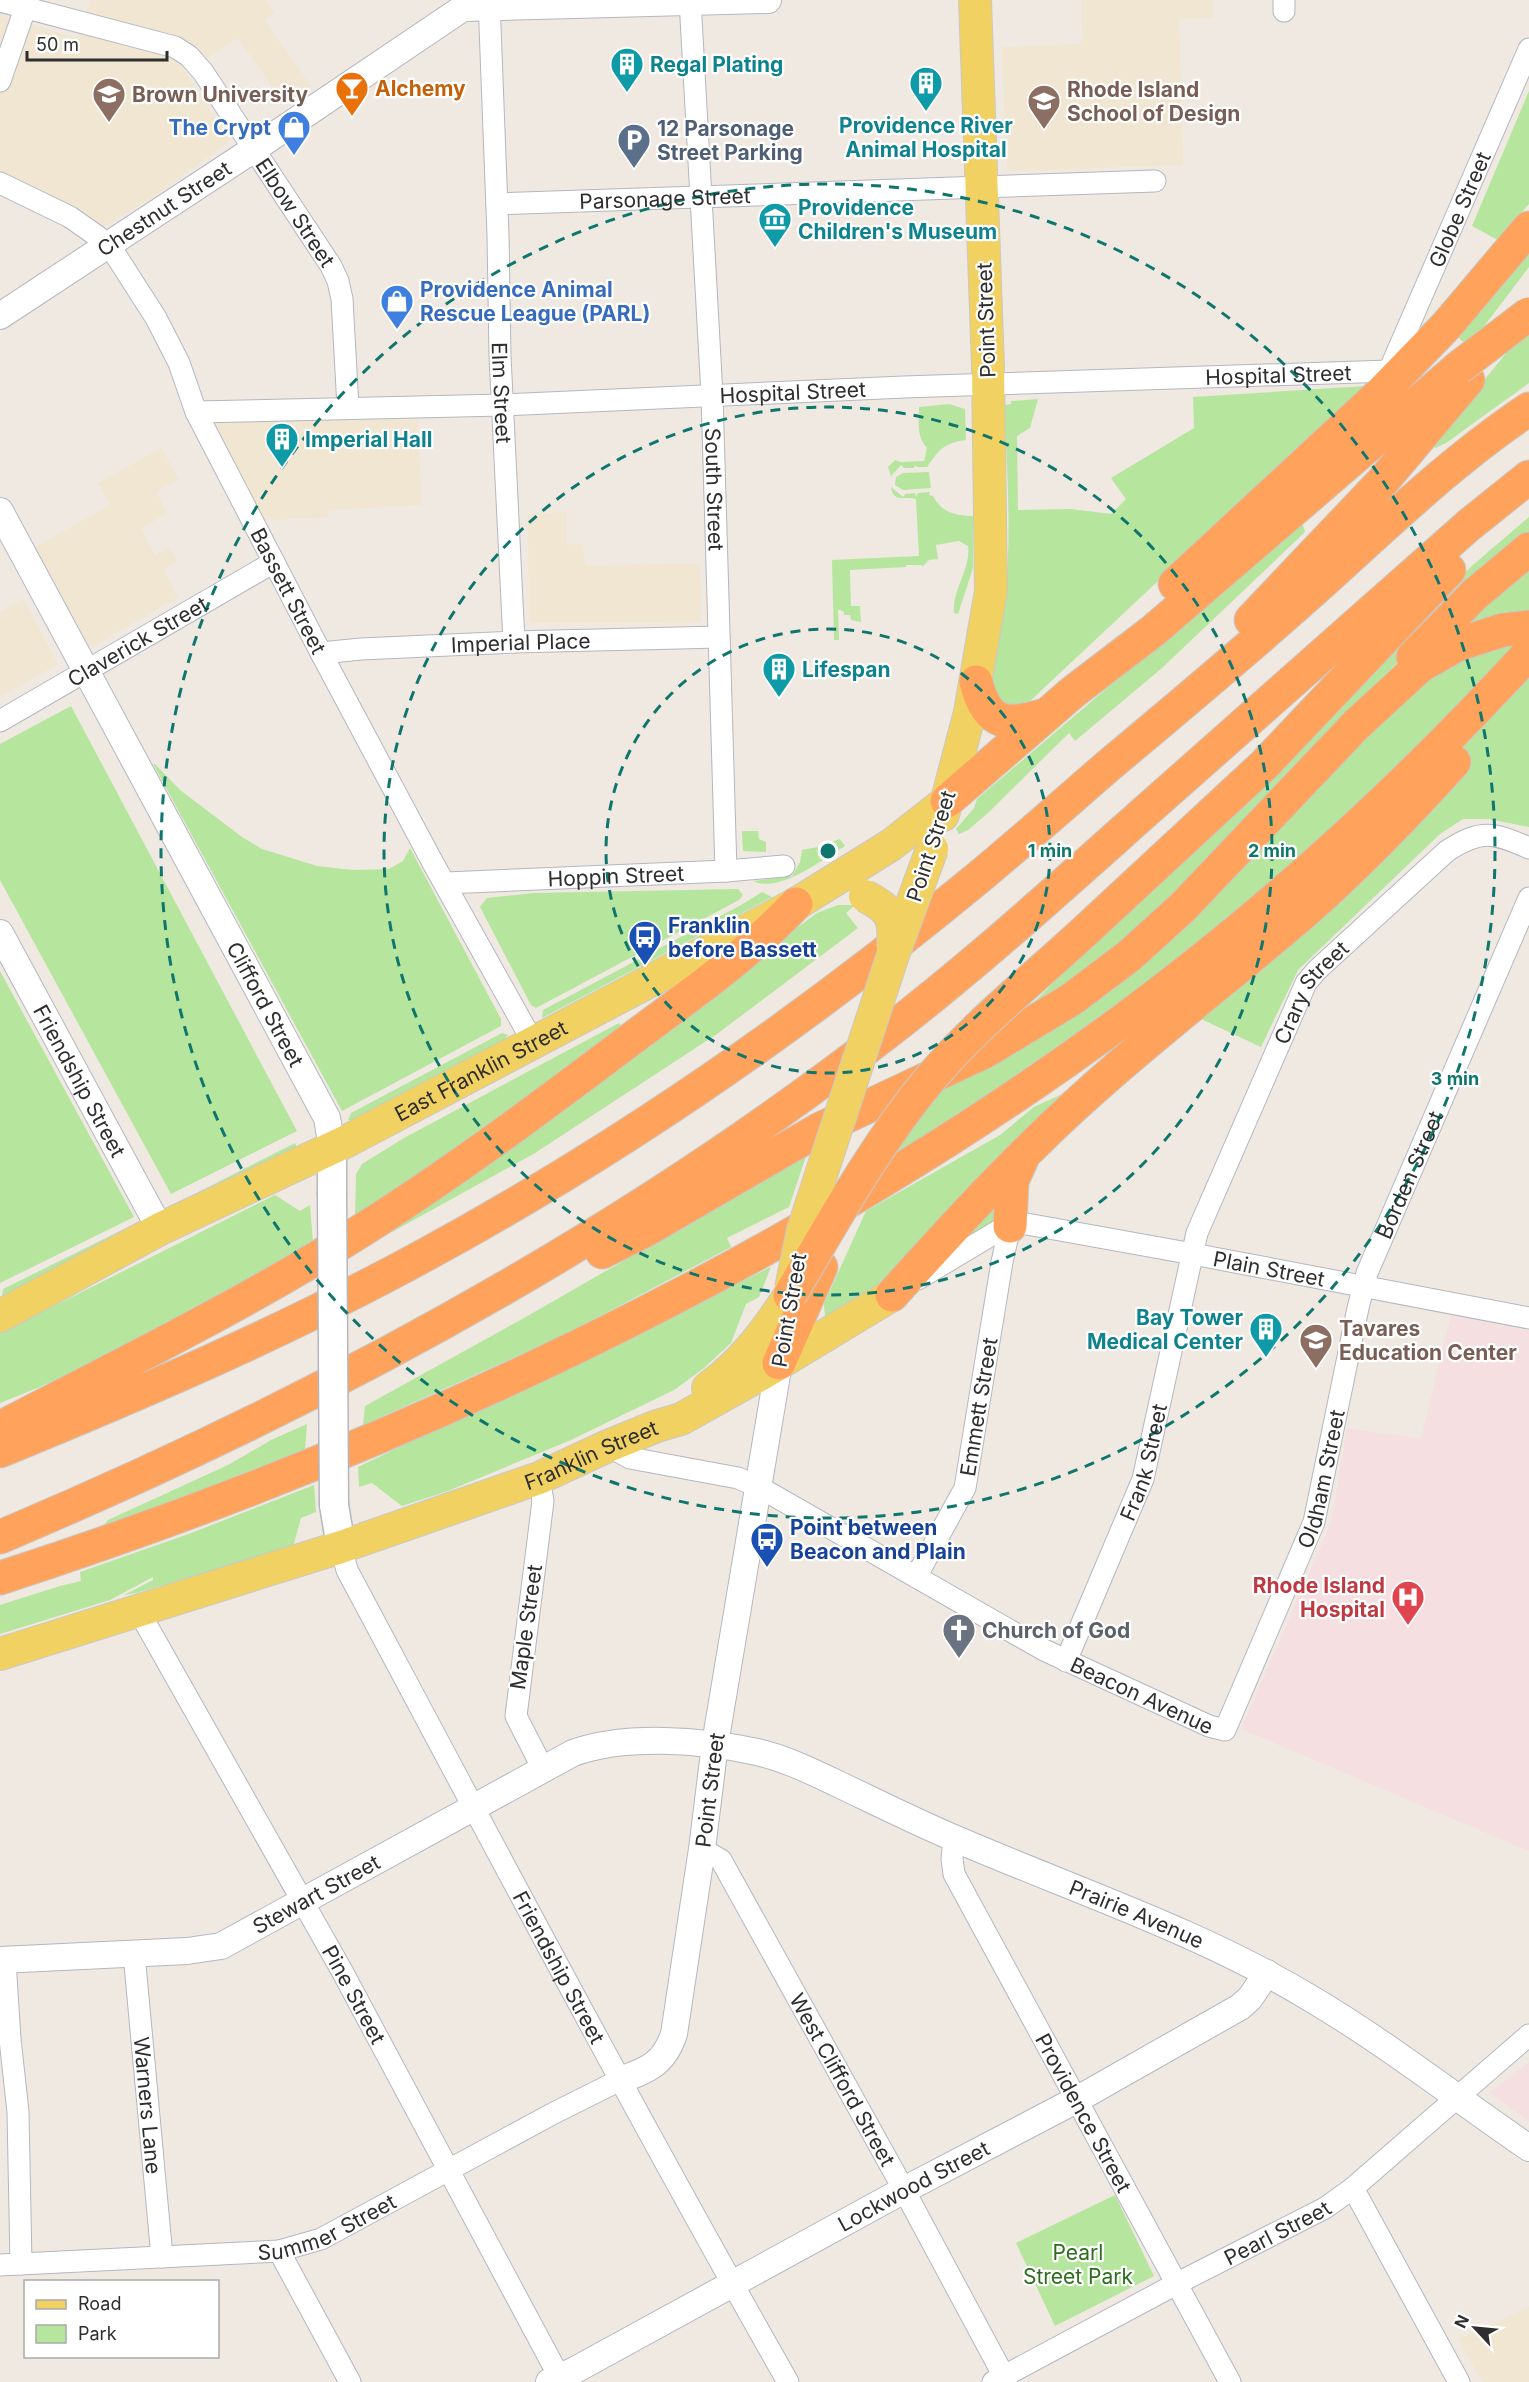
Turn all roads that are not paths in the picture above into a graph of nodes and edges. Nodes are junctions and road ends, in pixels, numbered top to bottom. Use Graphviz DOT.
graph roads {
  1 [pos="768,0"];
  2 [pos="975,0"];
  3 [pos="0,1"];
  4 [pos="690,1"];
  5 [pos="490,3"];
  6 [pos="27,4"];
  7 [pos="1529,49"];
  8 [pos="0,81"];
  9 [pos="254,149"];
  10 [pos="1155,181"];
  11 [pos="0,183"];
  12 [pos="980,187"];
  13 [pos="702,197"];
  14 [pos="498,204"];
  15 [pos="1519,241"];
  16 [pos="108,245"];
  17 [pos="1529,301"];
  18 [pos="1529,314"];
  19 [pos="0,316"];
  20 [pos="1389,371"];
  21 [pos="989,384"];
  22 [pos="712,395"];
  23 [pos="503,405"];
  24 [pos="348,407"];
  25 [pos="1529,409"];
  26 [pos="196,411"];
  27 [pos="1529,477"];
  28 [pos="1297,490"];
  29 [pos="1529,491"];
  30 [pos="0,511"];
  31 [pos="990,532"];
  32 [pos="1529,549"];
  33 [pos="274,562"];
  34 [pos="1529,627"];
  35 [pos="719,637"];
  36 [pos="514,642"];
  37 [pos="321,653"];
  38 [pos="1529,653"];
  39 [pos="86,672"];
  40 [pos="1529,676"];
  41 [pos="976,682"];
  42 [pos="1048,714"];
  43 [pos="0,721"];
  44 [pos="1356,725"];
  45 [pos="1133,746"];
  46 [pos="1453,748"];
  47 [pos="947,801"];
  48 [pos="891,845"];
  49 [pos="1529,848"];
  50 [pos="784,866"];
  51 [pos="726,872"];
  52 [pos="446,884"];
  53 [pos="807,898"];
  54 [pos="1529,898"];
  55 [pos="0,933"];
  56 [pos="893,955"];
  57 [pos="534,1044"];
  58 [pos="332,1148"];
  59 [pos="1026,1152"];
  60 [pos="853,1191"];
  61 [pos="1011,1226"];
  62 [pos="160,1229"];
  63 [pos="1194,1254"];
  64 [pos="1364,1287"];
  65 [pos="790,1295"];
  66 [pos="892,1295"];
  67 [pos="0,1316"];
  68 [pos="1529,1318"];
  69 [pos="399,1346"];
  70 [pos="779,1363"];
  71 [pos="657,1426"];
  72 [pos="0,1428"];
  73 [pos="608,1446"];
  74 [pos="0,1451"];
  75 [pos="539,1478"];
  76 [pos="759,1487"];
  77 [pos="0,1537"];
  78 [pos="341,1547"];
  79 [pos="916,1577"];
  80 [pos="0,1578"];
  81 [pos="138,1611"];
  82 [pos="0,1654"];
  83 [pos="1066,1661"];
  84 [pos="1225,1730"];
  85 [pos="714,1744"];
  86 [pos="543,1769"];
  87 [pos="474,1809"];
  88 [pos="954,1839"];
  89 [pos="702,1849"];
  90 [pos="301,1901"];
  91 [pos="134,1954"];
  92 [pos="2,1960"];
  93 [pos="1267,1973"];
  94 [pos="1529,2035"];
  95 [pos="620,2080"];
  96 [pos="1458,2098"];
  97 [pos="1076,2100"];
  98 [pos="1529,2148"];
  99 [pos="448,2170"];
  100 [pos="1353,2188"];
  101 [pos="904,2190"];
  102 [pos="279,2251"];
  103 [pos="162,2257"];
  104 [pos="21,2264"];
  105 [pos="0,2265"];
  106 [pos="733,2284"];
  107 [pos="1176,2284"];
  108 [pos="557,2380"];
  109 [pos="1001,2380"];
  110 [pos="350,2382"];
  111 [pos="788,2382"];
  112 [pos="1230,2382"];
  113 [pos="1460,2382"];
  1 -- 4 [label="street, Chestnut Street"];
  2 -- 12 [label="main road, Point Street"];
  3 -- 6 [label="street, Elbow Street"];
  4 -- 5 [label="street, Chestnut Street"];
  4 -- 13 [label="street, South Street"];
  5 -- 9 [label="street, Chestnut Street"];
  5 -- 14 [label="street, Elm Street"];
  6 -- 8 [label="street"];
  6 -- 9 [label="street, Elbow Street"];
  7 -- 20 [label="street, Globe Street"];
  9 -- 16 [label="street, Chestnut Street"];
  9 -- 24 [label="street, Elbow Street"];
  10 -- 12 [label="street, Parsonage Street"];
  11 -- 16 [label="street, Bassett Street"];
  12 -- 13 [label="street, Parsonage Street"];
  12 -- 21 [label="main road, Point Street"];
  13 -- 14 [label="street, Parsonage Street"];
  13 -- 22 [label="street, South Street"];
  14 -- 23 [label="street, Elm Street"];
  15 -- 28 [label="highway"];
  16 -- 19 [label="street, Chestnut Street"];
  16 -- 26 [label="street, Bassett Street"];
  17 -- 45 [label="highway"];
  18 -- 28 [label="highway, bridge"];
  20 -- 21 [label="street, Hospital Street"];
  21 -- 22 [label="street, Hospital Street"];
  21 -- 31 [label="main road, Point Street"];
  22 -- 23 [label="street, Hospital Street"];
  22 -- 35 [label="street, South Street"];
  23 -- 24 [label="street, Hospital Street"];
  23 -- 36 [label="street, Elm Street"];
  24 -- 26 [label="street, Hospital Street"];
  25 -- 45 [label="highway"];
  26 -- 33 [label="street, Bassett Street"];
  27 -- 69 [label="highway"];
  28 -- 42 [label="highway"];
  29 -- 60 [label="highway, bridge"];
  30 -- 39 [label="street, Clifford Street"];
  31 -- 41 [label="main road, Point Street"];
  31 -- 48 [label="main road, Point Street"];
  32 -- 44 [label="highway"];
  33 -- 37 [label="street, Bassett Street"];
  33 -- 39 [label="street, Claverick Street"];
  34 -- 44 [label="highway"];
  35 -- 36 [label="street, Imperial Place"];
  35 -- 51 [label="street, South Street"];
  36 -- 37 [label="street, Imperial Place"];
  37 -- 52 [label="street, Bassett Street"];
  38 -- 46 [label="highway"];
  39 -- 43 [label="street, Claverick Street"];
  39 -- 58 [label="street, Clifford Street"];
  40 -- 46 [label="highway"];
  41 -- 42 [label="highway"];
  41 -- 47 [label="main road, Point Street"];
  42 -- 47 [label="highway"];
  44 -- 69 [label="highway"];
  45 -- 74 [label="highway"];
  46 -- 59 [label="highway"];
  46 -- 80 [label="highway"];
  47 -- 48 [label="main road, East Franklin Street"];
  47 -- 56 [label="main road, Point Street, bridge"];
  48 -- 53 [label="main road, East Franklin Street"];
  49 -- 63 [label="street, Crary Street"];
  50 -- 51 [label="street, Hoppin Street"];
  51 -- 52 [label="street, Hoppin Street"];
  52 -- 57 [label="street, Bassett Street"];
  53 -- 56 [label="main road, bridge"];
  53 -- 57 [label="main road, East Franklin Street"];
  53 -- 72 [label="highway"];
  54 -- 64 [label="street, Borden Street"];
  55 -- 62 [label="street, Friendship Street"];
  56 -- 65 [label="main road, Point Street, bridge"];
  57 -- 58 [label="main road, East Franklin Street"];
  58 -- 62 [label="main road, East Franklin Street"];
  58 -- 78 [label="main road, Clifford Street, bridge"];
  59 -- 61 [label="highway"];
  59 -- 66 [label="highway"];
  60 -- 65 [label="highway, bridge"];
  60 -- 70 [label="highway, bridge"];
  61 -- 63 [label="street, Plain Street"];
  61 -- 66 [label="street, Franklin Street"];
  61 -- 79 [label="street, Emmett Street"];
  62 -- 67 [label="main road, East Franklin Street"];
  63 -- 64 [label="street, Plain Street"];
  63 -- 83 [label="street, Frank Street"];
  64 -- 68 [label="street, Plain Street"];
  64 -- 84 [label="street, Oldham Street"];
  65 -- 70 [label="main road, Point Street"];
  65 -- 71 [label="main road"];
  66 -- 70 [label="main road, Franklin Street"];
  69 -- 77 [label="highway"];
  70 -- 71 [label="main road, Franklin Street"];
  70 -- 76 [label="street, Point Street"];
  71 -- 73 [label="main road, Franklin Street"];
  73 -- 75 [label="main road, Franklin Street"];
  73 -- 76 [label="street, Beacon Avenue"];
  75 -- 78 [label="main road, Franklin Street"];
  75 -- 86 [label="street, Maple Street"];
  76 -- 79 [label="street, Beacon Avenue"];
  76 -- 85 [label="street, Point Street"];
  78 -- 81 [label="main road, Franklin Street"];
  78 -- 87 [label="street, Friendship Street"];
  79 -- 83 [label="street, Beacon Avenue"];
  81 -- 82 [label="main road, Franklin Street"];
  81 -- 90 [label="street, Pine Street"];
  83 -- 84 [label="street, Beacon Avenue"];
  85 -- 86 [label="street, Stewart Street"];
  85 -- 88 [label="street, Prairie Avenue"];
  85 -- 89 [label="street, Point Street"];
  86 -- 87 [label="street, Stewart Street"];
  87 -- 90 [label="street, Stewart Street"];
  87 -- 95 [label="street, Friendship Street"];
  88 -- 93 [label="street, Prairie Avenue"];
  88 -- 97 [label="street, Providence Street"];
  89 -- 95 [label="street, Point Street"];
  89 -- 101 [label="street, West Clifford Street"];
  90 -- 91 [label="street, Stewart Street"];
  90 -- 99 [label="street, Pine Street"];
  91 -- 92 [label="street, Stewart Street"];
  91 -- 103 [label="street, Warners Lane"];
  92 -- 104 [label="street"];
  93 -- 96 [label="street, Prairie Avenue"];
  93 -- 97 [label="street, Lockwood Street"];
  94 -- 96 [label="street, Pearl Street"];
  95 -- 99 [label="street, Summer Street"];
  95 -- 106 [label="street, Friendship Street"];
  96 -- 98 [label="street, Prairie Avenue"];
  96 -- 100 [label="street, Pearl Street"];
  97 -- 101 [label="street, Lockwood Street"];
  97 -- 107 [label="street, Providence Street"];
  99 -- 102 [label="street, Summer Street"];
  99 -- 108 [label="street, Pine Street"];
  100 -- 107 [label="street, Pearl Street"];
  100 -- 113 [label="street"];
  101 -- 106 [label="street, Lockwood Street"];
  101 -- 109 [label="street, West Clifford Street"];
  102 -- 103 [label="street, Summer Street"];
  102 -- 110 [label="street"];
  103 -- 104 [label="street, Summer Street"];
  104 -- 105 [label="street, Summer Street"];
  106 -- 108 [label="street, Lockwood Street"];
  106 -- 111 [label="street, Friendship Street"];
  107 -- 109 [label="street, Pearl Street"];
  107 -- 112 [label="street, Providence Street"];
}
